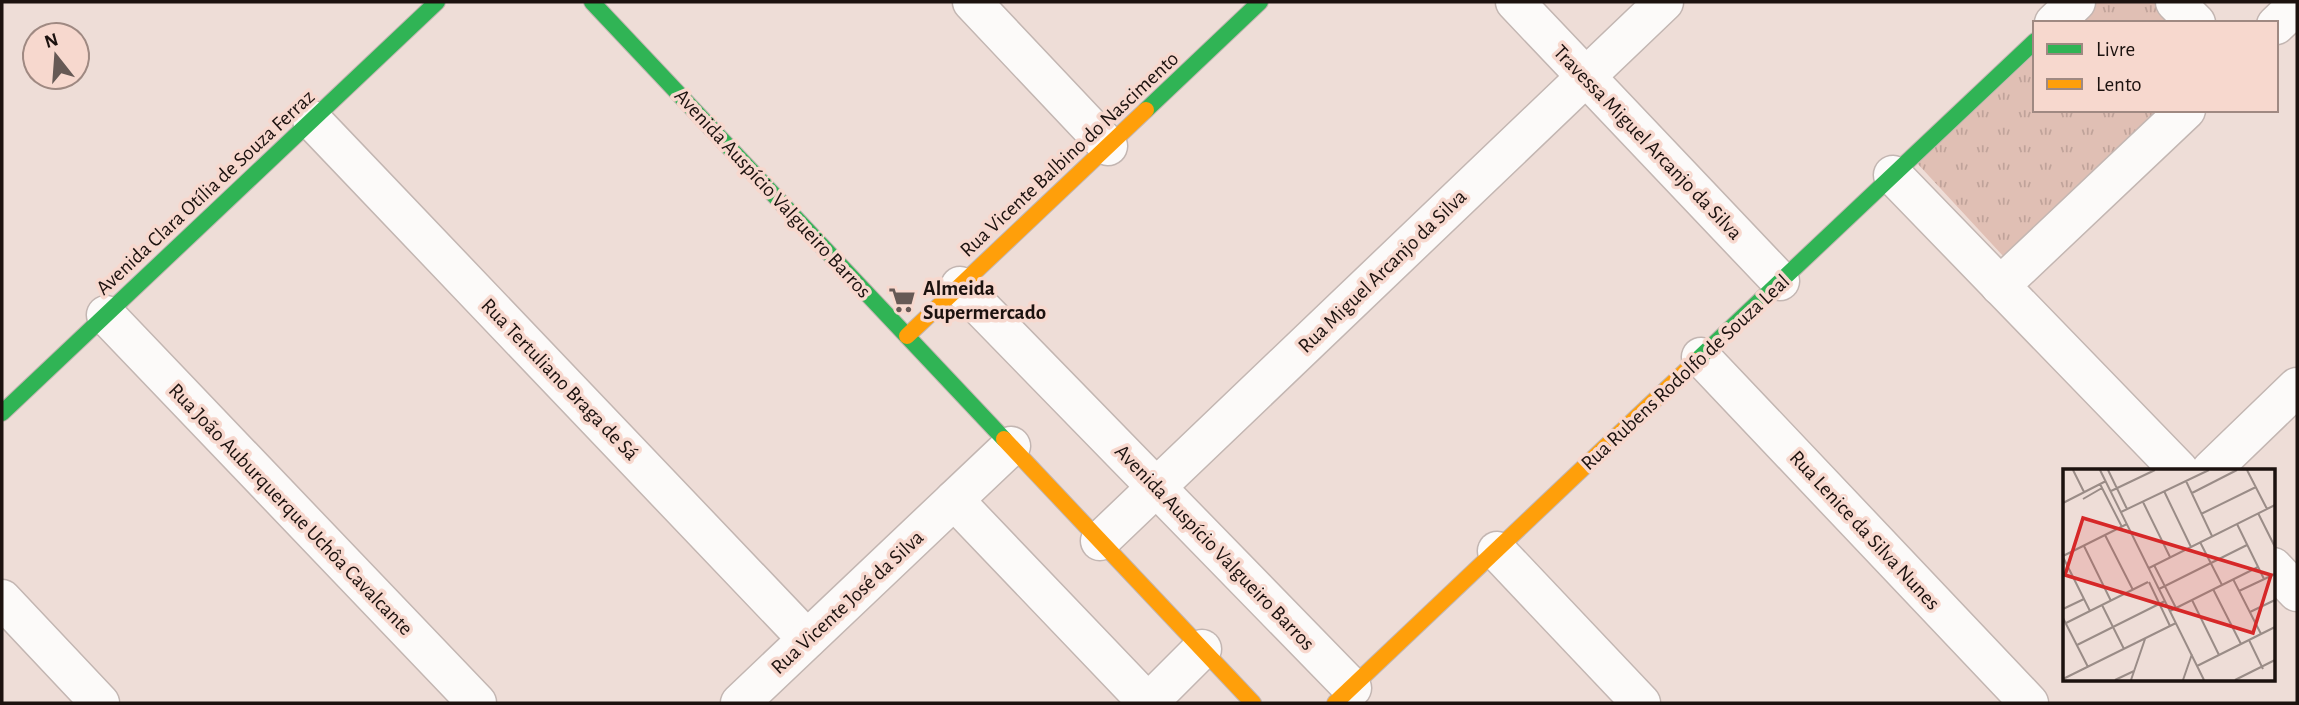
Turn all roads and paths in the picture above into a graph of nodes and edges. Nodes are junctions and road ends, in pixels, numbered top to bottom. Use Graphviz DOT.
graph roads {
  1 [pos="437,2"];
  2 [pos="592,2"];
  3 [pos="972,2"];
  4 [pos="1260,2"];
  5 [pos="1515,2"];
  6 [pos="1664,2"];
  7 [pos="2076,2"];
  8 [pos="2175,2"];
  9 [pos="2297,5"];
  10 [pos="2056,21"];
  11 [pos="2194,21"];
  12 [pos="2278,23"];
  13 [pos="2033,43"];
  14 [pos="1586,77"];
  15 [pos="2184,112"];
  16 [pos="312,120"];
  17 [pos="1108,146"];
  18 [pos="1893,175"];
  19 [pos="1780,281"];
  20 [pos="960,286"];
  21 [pos="2000,286"];
  22 [pos="106,315"];
  23 [pos="907,336"];
  24 [pos="1701,357"];
  25 [pos="2297,387"];
  26 [pos="2,414"];
  27 [pos="1011,446"];
  28 [pos="2177,469"];
  29 [pos="2213,469"];
  30 [pos="1156,487"];
  31 [pos="954,500"];
  32 [pos="1100,541"];
  33 [pos="1497,551"];
  34 [pos="2274,567"];
  35 [pos="2297,592"];
  36 [pos="2,599"];
  37 [pos="807,639"];
  38 [pos="1202,649"];
  39 [pos="1344,695"];
  40 [pos="100,703"];
  41 [pos="477,703"];
  42 [pos="740,703"];
  43 [pos="1148,703"];
  44 [pos="1253,703"];
  45 [pos="1641,703"];
  46 [pos="2029,703"];
  1 -- 16 [label="street, Avenida Clara Otília de Souza Ferraz"];
  2 -- 23 [label="street, Avenida Auspício Valgueiro Barros"];
  3 -- 17 [label="street"];
  4 -- 17 [label="street, Rua Vicente Balbino do Nascimento"];
  5 -- 14 [label="street, Travessa Miguel Arcanjo da Silva"];
  6 -- 14 [label="street, Rua Miguel Arcanjo da Silva"];
  7 -- 10 [label="street"];
  8 -- 11 [label="street"];
  9 -- 12 [label="street"];
  13 -- 18 [label="street, Rua Rubens Rodolfo de Souza Leal"];
  14 -- 19 [label="street, Travessa Miguel Arcanjo da Silva"];
  14 -- 30 [label="street, Rua Miguel Arcanjo da Silva"];
  15 -- 21 [label="street"];
  16 -- 22 [label="street, Avenida Clara Otília de Souza Ferraz"];
  16 -- 37 [label="street, Rua Tertuliano Braga de Sá"];
  17 -- 20 [label="street, Rua Vicente Balbino do Nascimento"];
  18 -- 19 [label="street, Rua Rubens Rodolfo de Souza Leal"];
  18 -- 21 [label="street"];
  19 -- 24 [label="street, Rua Rubens Rodolfo de Souza Leal"];
  20 -- 23 [label="street, Rua Vicente Balbino do Nascimento"];
  20 -- 30 [label="street, Avenida Auspício Valgueiro Barros"];
  21 -- 28 [label="street"];
  22 -- 26 [label="street, Avenida Clara Otília de Souza Ferraz"];
  22 -- 41 [label="street, Rua João Auburquerque Uchôa Cavalcante"];
  23 -- 27 [label="street, Avenida Auspício Valgueiro Barros"];
  24 -- 33 [label="street, Rua Rubens Rodolfo de Souza Leal"];
  24 -- 46 [label="street, Rua Lenice da Silva Nunes"];
  25 -- 29 [label="street"];
  27 -- 31 [label="street"];
  27 -- 32 [label="street, Avenida Auspício Valgueiro Barros"];
  30 -- 32 [label="street, Rua Miguel Arcanjo da Silva"];
  30 -- 39 [label="street, Avenida Auspício Valgueiro Barros"];
  31 -- 37 [label="street, Rua Vicente José da Silva"];
  31 -- 43 [label="street"];
  32 -- 38 [label="street, Avenida Auspício Valgueiro Barros"];
  33 -- 39 [label="street, Rua Rubens Rodolfo de Souza Leal"];
  33 -- 45 [label="street"];
  34 -- 35 [label="street"];
  36 -- 40 [label="street"];
  37 -- 42 [label="street, Rua Vicente José da Silva"];
  38 -- 43 [label="street"];
  38 -- 44 [label="street, Avenida Auspício Valgueiro Barros"];
}
